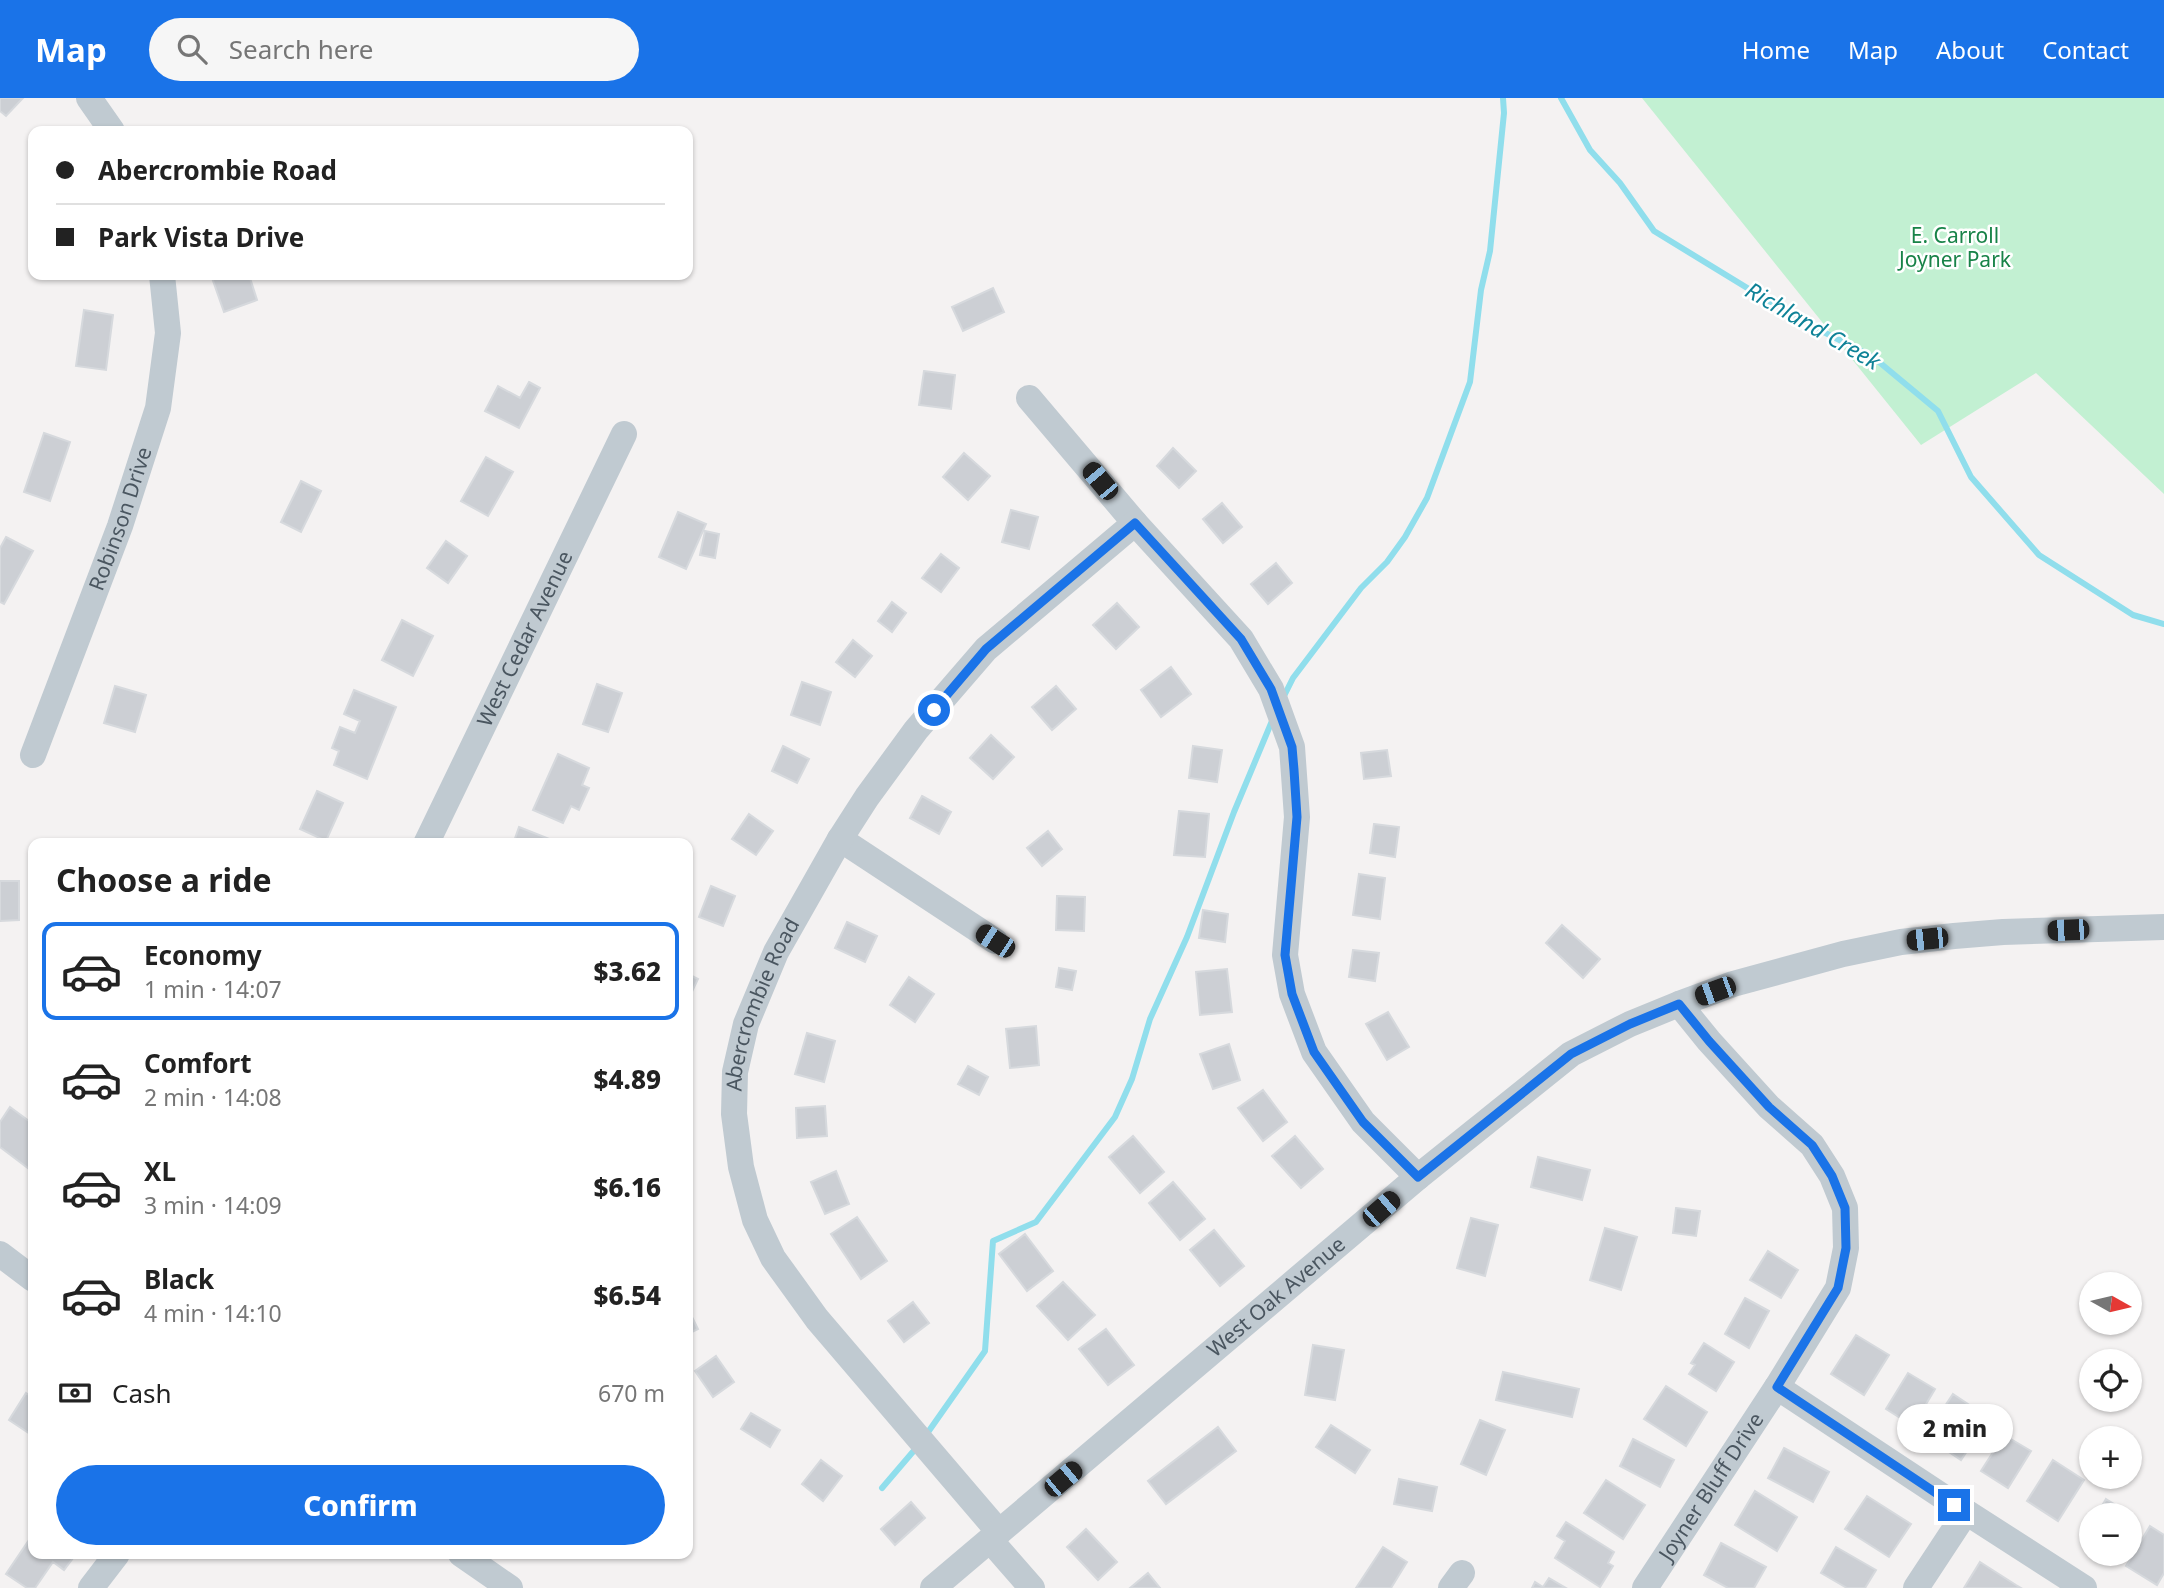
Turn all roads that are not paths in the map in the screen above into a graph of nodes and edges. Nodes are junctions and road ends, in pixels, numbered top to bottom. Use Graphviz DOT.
graph roads {
  1 [pos="89,98"];
  2 [pos="109,126"];
  3 [pos="162,280"];
  4 [pos="1029,398"];
  5 [pos="624,434"];
  6 [pos="1135,523"];
  7 [pos="33,755"];
  8 [pos="429,838"];
  9 [pos="840,839"];
  10 [pos="2164,927"];
  11 [pos="995,941"];
  12 [pos="1679,1004"];
  13 [pos="1418,1177"];
  14 [pos="0,1254"];
  15 [pos="28,1275"];
  16 [pos="1777,1387"];
  17 [pos="1966,1513"];
  18 [pos="995,1536"];
  19 [pos="113,1559"];
  20 [pos="468,1559"];
  21 [pos="91,1588"];
  22 [pos="510,1588"];
  23 [pos="933,1588"];
  24 [pos="1032,1588"];
  25 [pos="1645,1588"];
  26 [pos="1916,1588"];
  27 [pos="2084,1588"];
  1 -- 2 [label="street"];
  3 -- 7 [label="street, Robinson Drive"];
  4 -- 6 [label="street"];
  5 -- 8 [label="street, West Cedar Avenue"];
  6 -- 9 [label="street, Abercrombie Road"];
  6 -- 13 [label="street"];
  9 -- 11 [label="street"];
  9 -- 18 [label="street, Abercrombie Road"];
  10 -- 12 [label="street, West Oak Avenue"];
  12 -- 13 [label="street, West Oak Avenue"];
  12 -- 16 [label="street, Joyner Bluff Drive"];
  13 -- 18 [label="street, West Oak Avenue"];
  14 -- 15 [label="street"];
  16 -- 17 [label="street"];
  16 -- 25 [label="street, Joyner Bluff Drive"];
  17 -- 26 [label="street"];
  17 -- 27 [label="street"];
  18 -- 23 [label="street, West Oak Avenue"];
  18 -- 24 [label="street, Abercrombie Road"];
  19 -- 21 [label="street"];
  20 -- 22 [label="street"];
}
